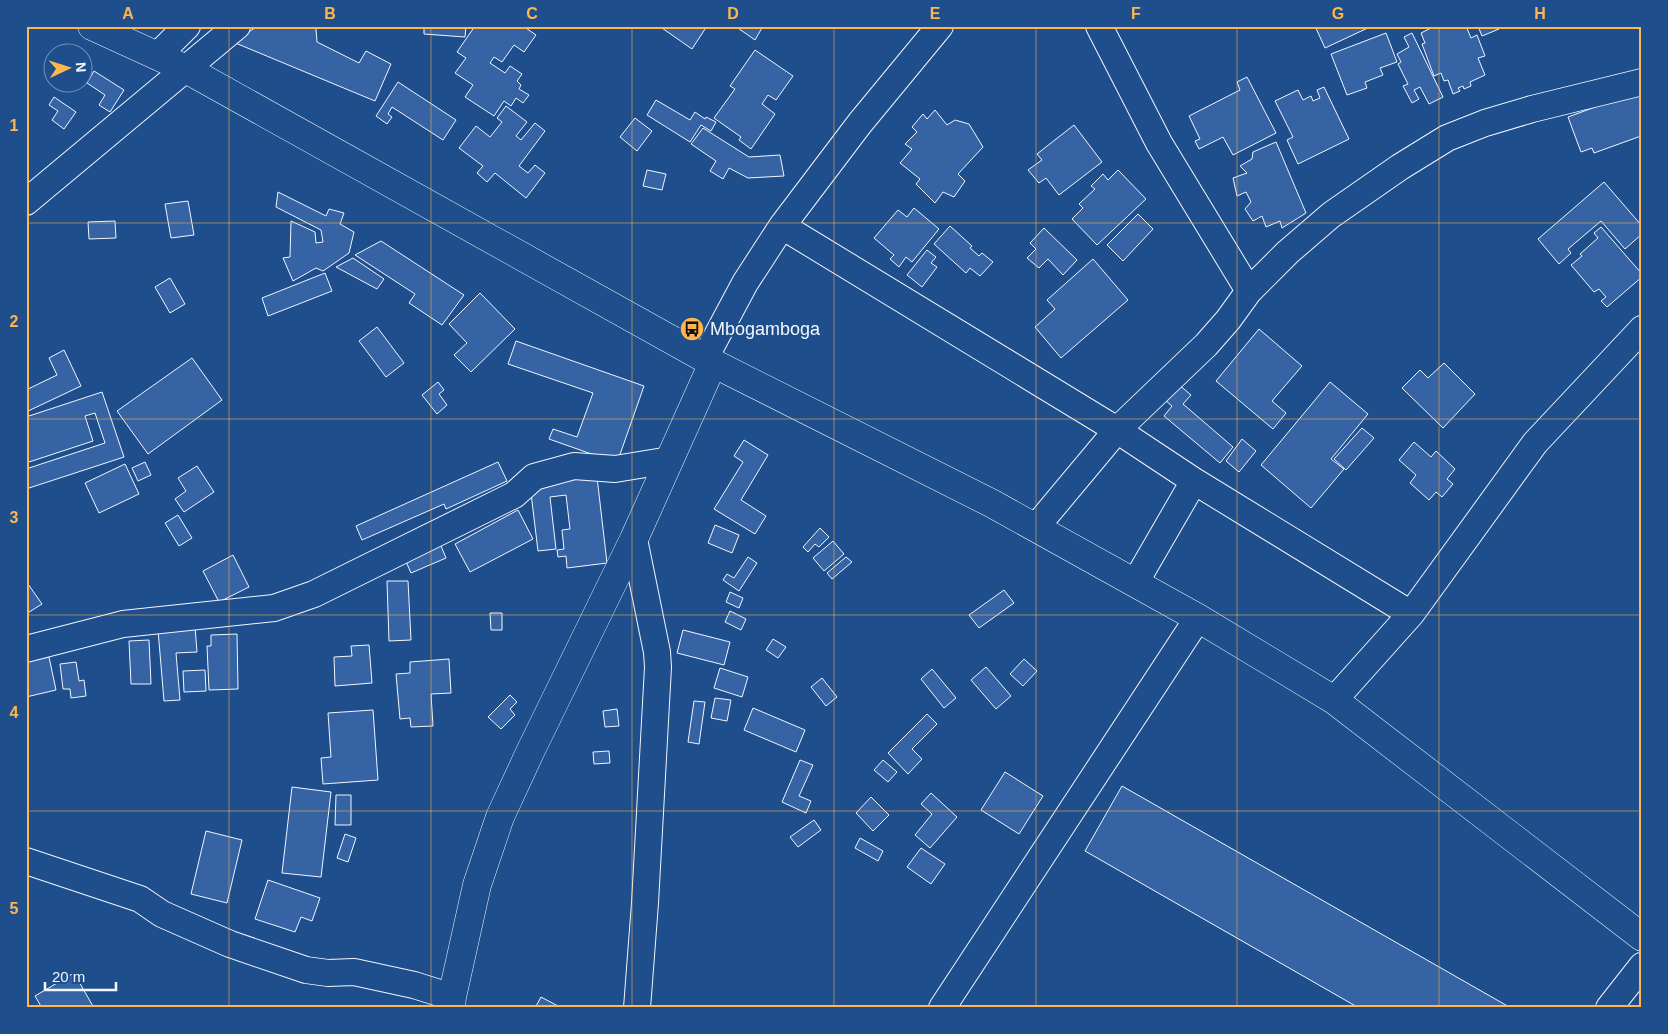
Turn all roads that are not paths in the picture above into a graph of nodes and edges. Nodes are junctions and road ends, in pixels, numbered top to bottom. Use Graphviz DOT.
graph roads {
  1 [pos="92,26"];
  2 [pos="187,26"];
  3 [pos="237,26"];
  4 [pos="940,26"];
  5 [pos="1100,26"];
  6 [pos="157,56"];
  7 [pos="186,69"];
  8 [pos="1642,82"];
  9 [pos="26,202"];
  10 [pos="782,226"];
  11 [pos="1249,291"];
  12 [pos="1642,329"];
  13 [pos="709,361"];
  14 [pos="1117,430"];
  15 [pos="670,460"];
  16 [pos="1194,482"];
  17 [pos="1036,527"];
  18 [pos="634,539"];
  19 [pos="1135,583"];
  20 [pos="1411,614"];
  21 [pos="1198,618"];
  22 [pos="26,649"];
  23 [pos="1334,700"];
  24 [pos="26,860"];
  25 [pos="1642,937"];
  26 [pos="1642,966"];
  27 [pos="452,1002"];
  28 [pos="637,1008"];
  29 [pos="942,1008"];
  30 [pos="1609,1008"];
  1 -- 6 [label="main road"];
  2 -- 6 [label="street"];
  3 -- 7 [label="street"];
  4 -- 10 [label="street"];
  5 -- 11 [label="street"];
  6 -- 7 [label="main road"];
  7 -- 9 [label="street"];
  7 -- 13 [label="main road"];
  8 -- 11 [label="street"];
  10 -- 13 [label="street"];
  10 -- 14 [label="street"];
  11 -- 14 [label="street"];
  12 -- 20 [label="street"];
  13 -- 15 [label="main road"];
  13 -- 17 [label="main road"];
  14 -- 16 [label="street"];
  14 -- 17 [label="street"];
  15 -- 18 [label="main road"];
  15 -- 22 [label="street"];
  16 -- 19 [label="street"];
  16 -- 20 [label="street"];
  17 -- 19 [label="main road"];
  18 -- 27 [label="main road"];
  18 -- 28 [label="street"];
  19 -- 21 [label="main road"];
  20 -- 23 [label="street"];
  21 -- 23 [label="main road"];
  21 -- 29 [label="street"];
  23 -- 25 [label="main road"];
  24 -- 27 [label="street"];
  26 -- 30 [label="street"];
}
